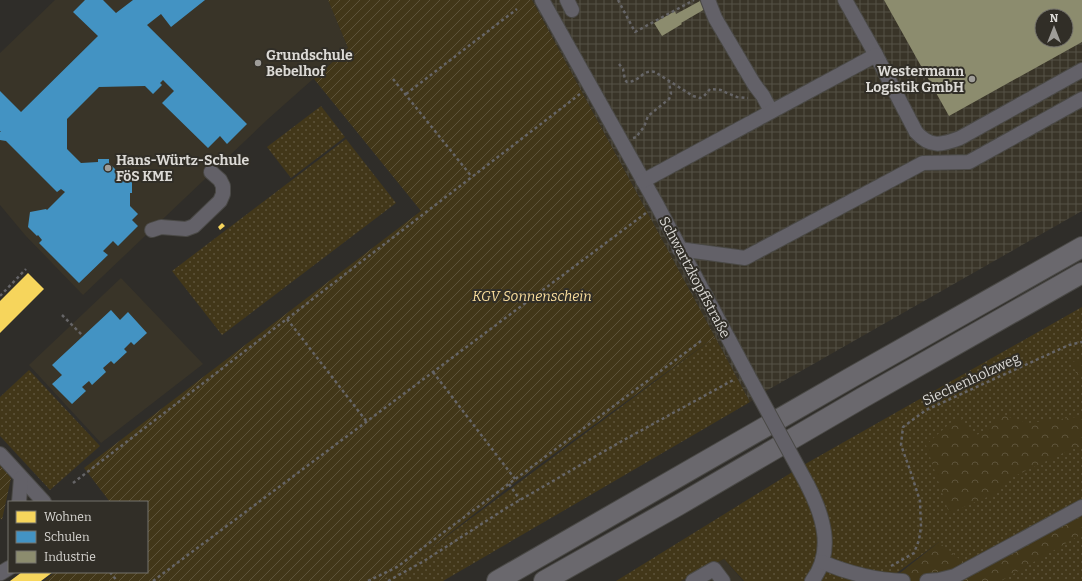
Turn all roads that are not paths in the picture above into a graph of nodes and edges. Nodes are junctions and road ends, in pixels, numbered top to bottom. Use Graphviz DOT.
graph roads {
  1 [pos="542,0"];
  2 [pos="708,0"];
  3 [pos="845,0"];
  4 [pos="876,55"];
  5 [pos="1082,70"];
  6 [pos="1082,99"];
  7 [pos="771,111"];
  8 [pos="211,172"];
  9 [pos="642,181"];
  10 [pos="152,230"];
  11 [pos="1082,247"];
  12 [pos="680,249"];
  13 [pos="1082,273"];
  14 [pos="0,454"];
  15 [pos="21,478"];
  16 [pos="19,501"];
  17 [pos="43,501"];
  18 [pos="1082,508"];
  19 [pos="822,562"];
  20 [pos="497,581"];
  21 [pos="544,581"];
  22 [pos="693,581"];
  23 [pos="723,581"];
  24 [pos="812,581"];
  25 [pos="903,581"];
  26 [pos="927,581"];
  1 -- 9 [label="street, Schwartzkopffstraße"];
  2 -- 7 [label="street"];
  3 -- 4 [label="street"];
  4 -- 5 [label="street"];
  4 -- 7 [label="street"];
  6 -- 12 [label="street"];
  7 -- 9 [label="street"];
  8 -- 10 [label="street"];
  9 -- 12 [label="street, Schwartzkopffstraße"];
  11 -- 20 [label="highway"];
  12 -- 19 [label="street, Schwartzkopffstraße, bridge"];
  13 -- 21 [label="highway"];
  14 -- 15 [label="street"];
  15 -- 16 [label="street"];
  15 -- 17 [label="street"];
  18 -- 26 [label="street"];
  19 -- 24 [label="street, Schwartzkopffstraße"];
  19 -- 25 [label="street"];
  22 -- 23 [label="street"];
}
